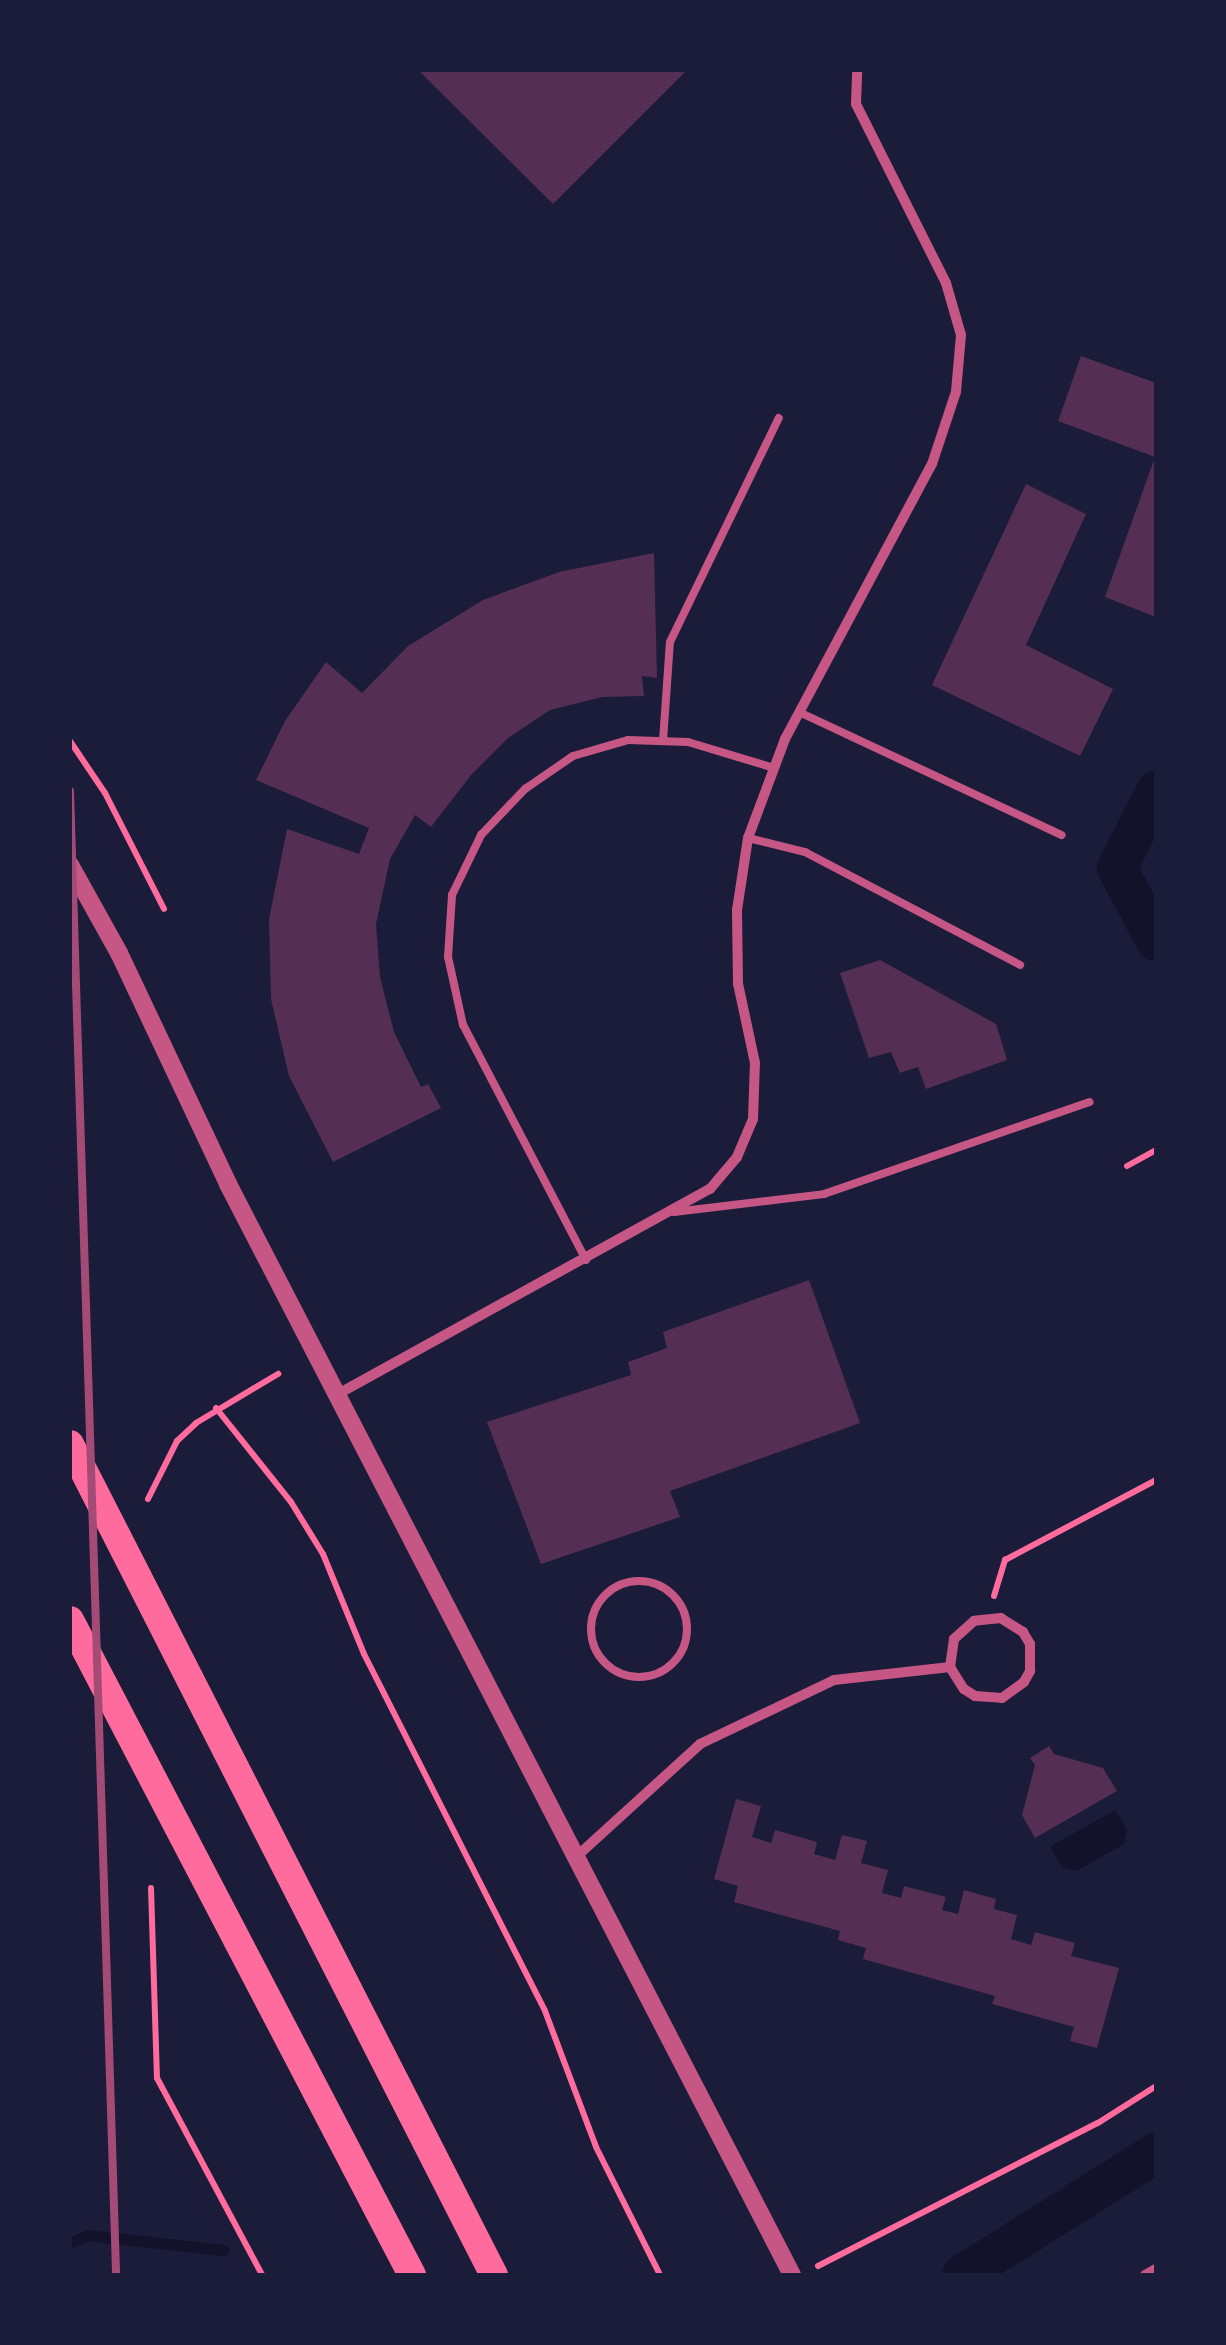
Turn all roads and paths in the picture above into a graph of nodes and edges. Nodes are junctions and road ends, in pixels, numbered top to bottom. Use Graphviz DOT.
graph roads {
  1 [pos="857,70"];
  2 [pos="779,418"];
  3 [pos="799,712"];
  4 [pos="70,741"];
  5 [pos="663,741"];
  6 [pos="771,768"];
  7 [pos="1062,835"];
  8 [pos="748,838"];
  9 [pos="70,866"];
  10 [pos="164,908"];
  11 [pos="1020,964"];
  12 [pos="1090,1102"];
  13 [pos="1156,1150"];
  14 [pos="1127,1166"];
  15 [pos="674,1212"];
  16 [pos="586,1260"];
  17 [pos="278,1374"];
  18 [pos="338,1394"];
  19 [pos="216,1408"];
  20 [pos="70,1444"];
  21 [pos="1156,1480"];
  22 [pos="148,1499"];
  23 [pos="641,1580"];
  24 [pos="987,1618"];
  25 [pos="70,1620"];
  26 [pos="950,1666"];
  27 [pos="576,1856"];
  28 [pos="150,1888"];
  29 [pos="1156,2086"];
  30 [pos="830,2263"];
  31 [pos="1156,2269"];
  32 [pos="262,2275"];
  33 [pos="412,2275"];
  34 [pos="494,2275"];
  35 [pos="660,2275"];
  36 [pos="792,2275"];
  37 [pos="1145,2275"];
  1 -- 3 [label="street"];
  2 -- 5 [label="lane"];
  3 -- 6 [label="street"];
  3 -- 7 [label="lane"];
  4 -- 10 [label="path"];
  5 -- 6 [label="lane"];
  5 -- 16 [label="lane"];
  6 -- 8 [label="street"];
  8 -- 11 [label="lane"];
  8 -- 15 [label="street"];
  9 -- 18 [label="street"];
  12 -- 15 [label="lane"];
  13 -- 14 [label="path"];
  15 -- 16 [label="street"];
  16 -- 18 [label="street"];
  17 -- 19 [label="path"];
  18 -- 27 [label="street"];
  19 -- 22 [label="path"];
  19 -- 35 [label="path"];
  20 -- 34 [label="highway"];
  21 -- 24 [label="path"];
  23 -- 23 [label="lane"];
  24 -- 26 [label="street"];
  24 -- 26 [label="street"];
  25 -- 33 [label="highway"];
  26 -- 27 [label="street"];
  27 -- 36 [label="street"];
  28 -- 32 [label="path"];
  29 -- 30 [label="path"];
  31 -- 37 [label="street"];
}
